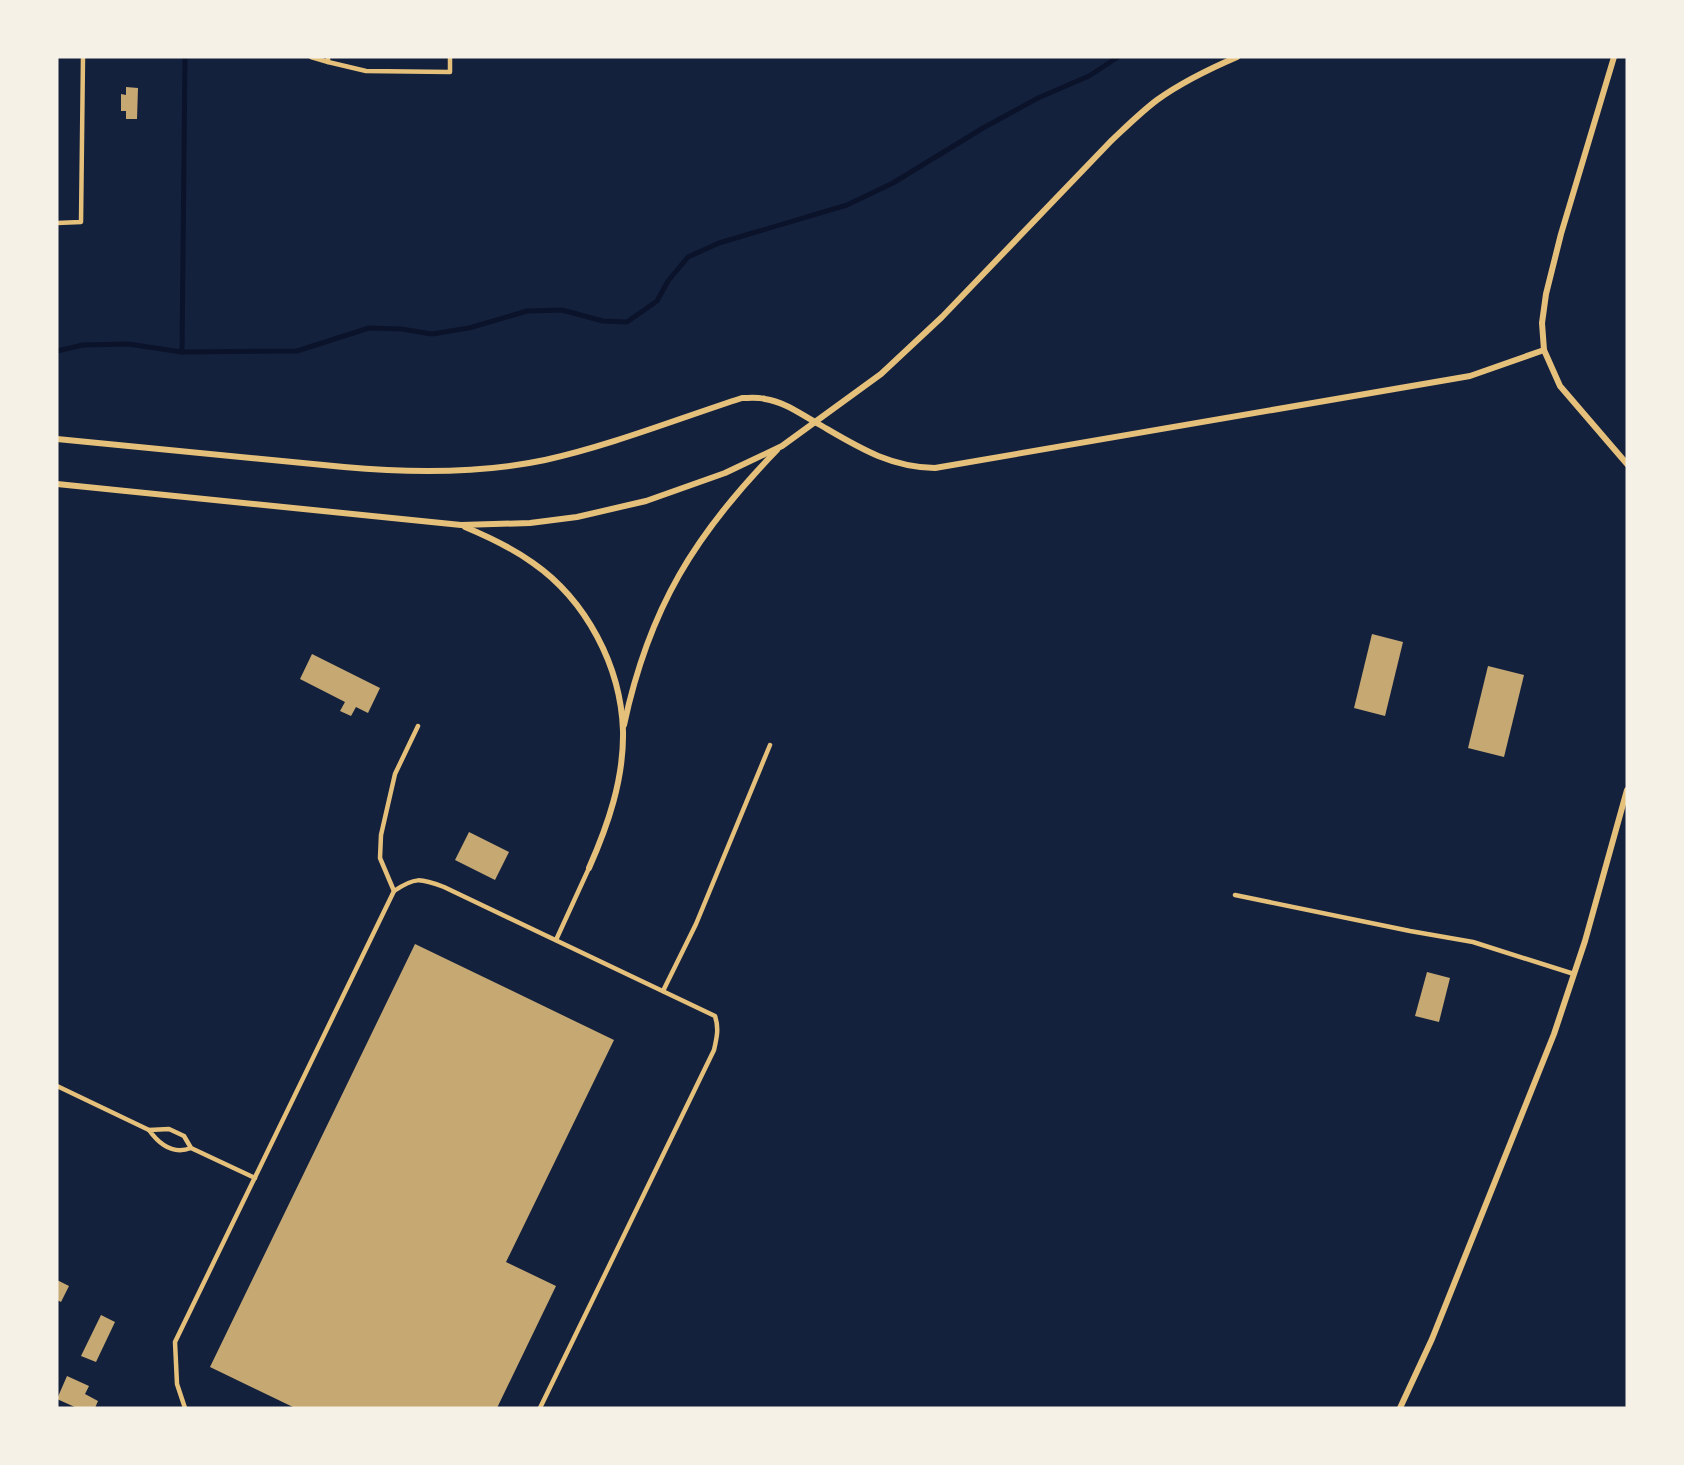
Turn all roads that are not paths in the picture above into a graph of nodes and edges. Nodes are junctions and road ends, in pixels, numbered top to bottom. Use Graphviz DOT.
graph roads {
  1 [pos="83,57"];
  2 [pos="311,57"];
  3 [pos="450,57"];
  4 [pos="1237,57"];
  5 [pos="1614,57"];
  6 [pos="328,59"];
  7 [pos="57,223"];
  8 [pos="1544,350"];
  9 [pos="816,423"];
  10 [pos="57,439"];
  11 [pos="782,446"];
  12 [pos="1627,464"];
  13 [pos="57,484"];
  14 [pos="461,525"];
  15 [pos="418,726"];
  16 [pos="623,731"];
  17 [pos="770,745"];
  18 [pos="1627,790"];
  19 [pos="589,868"];
  20 [pos="394,891"];
  21 [pos="1235,895"];
  22 [pos="556,940"];
  23 [pos="1574,974"];
  24 [pos="663,991"];
  25 [pos="57,1086"];
  26 [pos="149,1130"];
  27 [pos="191,1148"];
  28 [pos="255,1178"];
  29 [pos="185,1408"];
  30 [pos="540,1408"];
  31 [pos="1400,1408"];
  1 -- 7 [label="lane"];
  2 -- 6 [label="lane"];
  3 -- 6 [label="lane"];
  4 -- 9 [label="street"];
  5 -- 8 [label="street"];
  8 -- 9 [label="street"];
  8 -- 12 [label="street"];
  9 -- 10 [label="street"];
  9 -- 11 [label="street"];
  11 -- 14 [label="street"];
  11 -- 16 [label="street"];
  13 -- 14 [label="street"];
  14 -- 16 [label="street"];
  15 -- 20 [label="lane"];
  16 -- 19 [label="street"];
  17 -- 24 [label="lane"];
  18 -- 23 [label="street"];
  19 -- 22 [label="lane"];
  20 -- 22 [label="lane"];
  20 -- 28 [label="lane"];
  21 -- 23 [label="lane"];
  22 -- 24 [label="lane"];
  23 -- 31 [label="street"];
  24 -- 30 [label="lane"];
  25 -- 26 [label="lane"];
  26 -- 27 [label="lane"];
  26 -- 27 [label="lane"];
  27 -- 28 [label="lane"];
  28 -- 29 [label="lane"];
}
